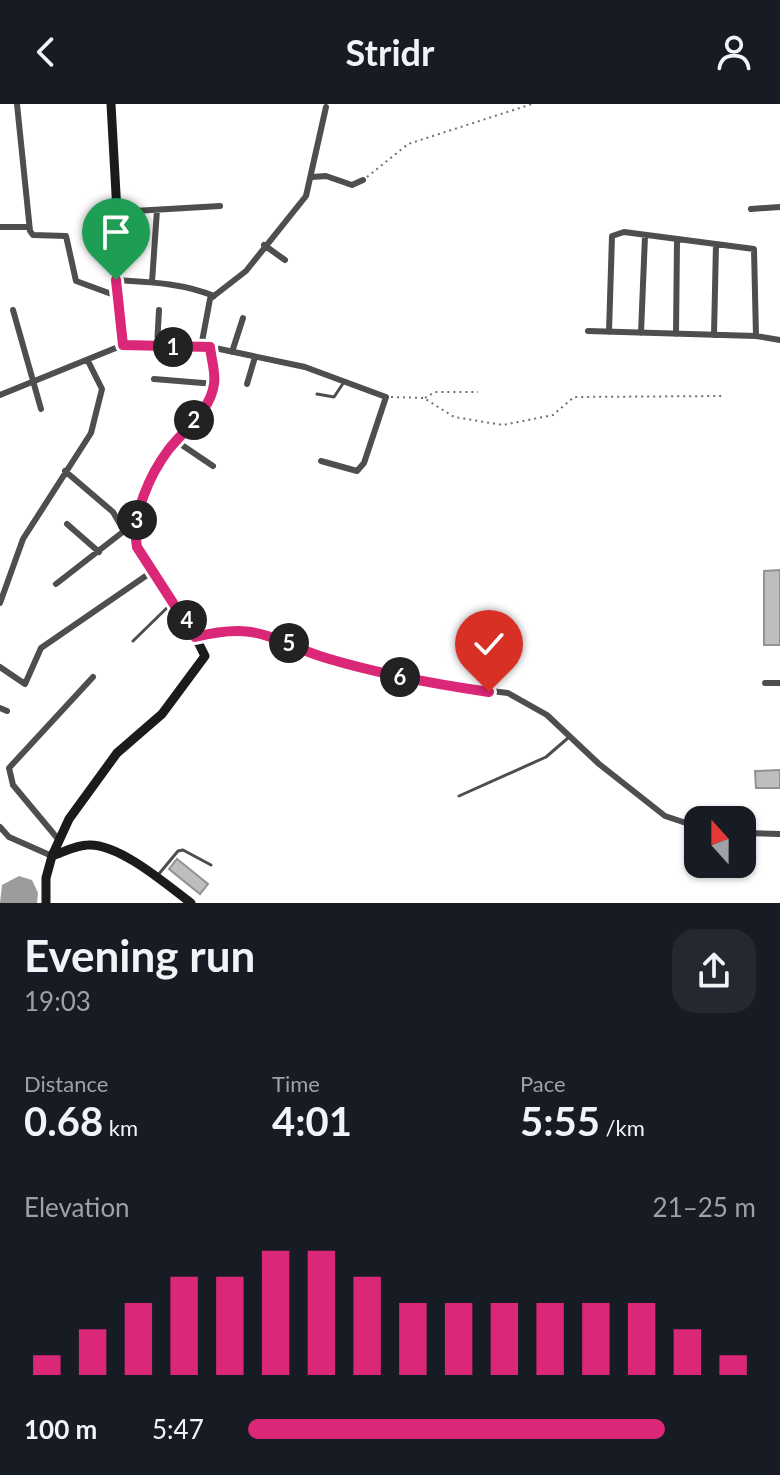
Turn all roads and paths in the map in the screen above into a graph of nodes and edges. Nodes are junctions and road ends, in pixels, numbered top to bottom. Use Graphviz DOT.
graph roads {
  1 [pos="17,104"];
  2 [pos="111,104"];
  3 [pos="532,104"];
  4 [pos="326,107"];
  5 [pos="312,177"];
  6 [pos="363,180"];
  7 [pos="220,206"];
  8 [pos="780,207"];
  9 [pos="751,209"];
  10 [pos="157,210"];
  11 [pos="117,212"];
  12 [pos="0,227"];
  13 [pos="28,227"];
  14 [pos="645,236"];
  15 [pos="677,241"];
  16 [pos="716,244"];
  17 [pos="264,245"];
  18 [pos="285,260"];
  19 [pos="116,280"];
  20 [pos="152,282"];
  21 [pos="117,296"];
  22 [pos="214,296"];
  23 [pos="13,310"];
  24 [pos="159,310"];
  25 [pos="243,318"];
  26 [pos="588,331"];
  27 [pos="609,332"];
  28 [pos="641,333"];
  29 [pos="676,334"];
  30 [pos="714,335"];
  31 [pos="756,336"];
  32 [pos="780,340"];
  33 [pos="123,345"];
  34 [pos="157,346"];
  35 [pos="205,347"];
  36 [pos="232,352"];
  37 [pos="255,357"];
  38 [pos="88,361"];
  39 [pos="154,379"];
  40 [pos="344,381"];
  41 [pos="35,382"];
  42 [pos="215,384"];
  43 [pos="247,384"];
  44 [pos="478,392"];
  45 [pos="317,394"];
  46 [pos="0,395"];
  47 [pos="722,396"];
  48 [pos="386,397"];
  49 [pos="424,398"];
  50 [pos="41,409"];
  51 [pos="176,441"];
  52 [pos="321,461"];
  53 [pos="213,466"];
  54 [pos="65,471"];
  55 [pos="67,524"];
  56 [pos="129,532"];
  57 [pos="99,552"];
  58 [pos="153,571"];
  59 [pos="56,584"];
  60 [pos="174,601"];
  61 [pos="0,603"];
  62 [pos="195,637"];
  63 [pos="133,641"];
  64 [pos="0,667"];
  65 [pos="93,677"];
  66 [pos="765,683"];
  67 [pos="780,683"];
  68 [pos="569,736"];
  69 [pos="459,796"];
  70 [pos="684,822"];
  71 [pos="0,827"];
  72 [pos="756,833"];
  73 [pos="780,834"];
  74 [pos="58,839"];
  75 [pos="52,856"];
  76 [pos="211,865"];
  77 [pos="156,876"];
  78 [pos="46,903"];
  79 [pos="191,903"];
  1 -- 13 [label="street"];
  2 -- 11 [label="street"];
  3 -- 6 [label="path"];
  4 -- 5 [label="street"];
  5 -- 6 [label="street"];
  5 -- 17 [label="street"];
  7 -- 10 [label="street"];
  8 -- 9 [label="street"];
  10 -- 11 [label="street"];
  10 -- 20 [label="street"];
  11 -- 19 [label="street"];
  12 -- 13 [label="street"];
  13 -- 21 [label="street"];
  14 -- 15 [label="street"];
  14 -- 27 [label="street"];
  14 -- 28 [label="street"];
  15 -- 16 [label="street"];
  15 -- 29 [label="street"];
  16 -- 30 [label="street"];
  16 -- 31 [label="street"];
  17 -- 18 [label="street"];
  17 -- 22 [label="street"];
  19 -- 20 [label="street"];
  19 -- 21 [label="street"];
  20 -- 22 [label="street"];
  21 -- 33 [label="street"];
  22 -- 35 [label="street"];
  23 -- 41 [label="street"];
  24 -- 34 [label="street"];
  25 -- 36 [label="street"];
  26 -- 27 [label="street"];
  27 -- 28 [label="street"];
  28 -- 29 [label="street"];
  29 -- 30 [label="street"];
  30 -- 31 [label="street"];
  31 -- 32 [label="street"];
  33 -- 34 [label="street"];
  33 -- 38 [label="street"];
  34 -- 35 [label="street"];
  35 -- 36 [label="street"];
  35 -- 42 [label="street"];
  36 -- 37 [label="street"];
  37 -- 40 [label="street"];
  37 -- 43 [label="street"];
  38 -- 41 [label="street"];
  38 -- 54 [label="street"];
  39 -- 42 [label="street"];
  40 -- 45 [label="lane"];
  40 -- 48 [label="street"];
  41 -- 46 [label="street"];
  41 -- 50 [label="street"];
  42 -- 51 [label="street"];
  44 -- 49 [label="path"];
  47 -- 49 [label="path"];
  48 -- 49 [label="path"];
  48 -- 52 [label="street"];
  51 -- 53 [label="street"];
  51 -- 56 [label="street"];
  54 -- 56 [label="street"];
  54 -- 61 [label="street"];
  55 -- 57 [label="street"];
  56 -- 57 [label="street"];
  56 -- 58 [label="street"];
  57 -- 59 [label="street"];
  58 -- 60 [label="street"];
  58 -- 64 [label="street"];
  60 -- 62 [label="street"];
  60 -- 63 [label="lane"];
  62 -- 68 [label="street"];
  62 -- 74 [label="street"];
  65 -- 74 [label="street"];
  66 -- 67 [label="street"];
  68 -- 69 [label="lane"];
  68 -- 70 [label="street"];
  71 -- 75 [label="street"];
  72 -- 73 [label="street"];
  74 -- 75 [label="street"];
  75 -- 77 [label="street"];
  75 -- 78 [label="street"];
  76 -- 77 [label="lane"];
  77 -- 79 [label="street"];
}
